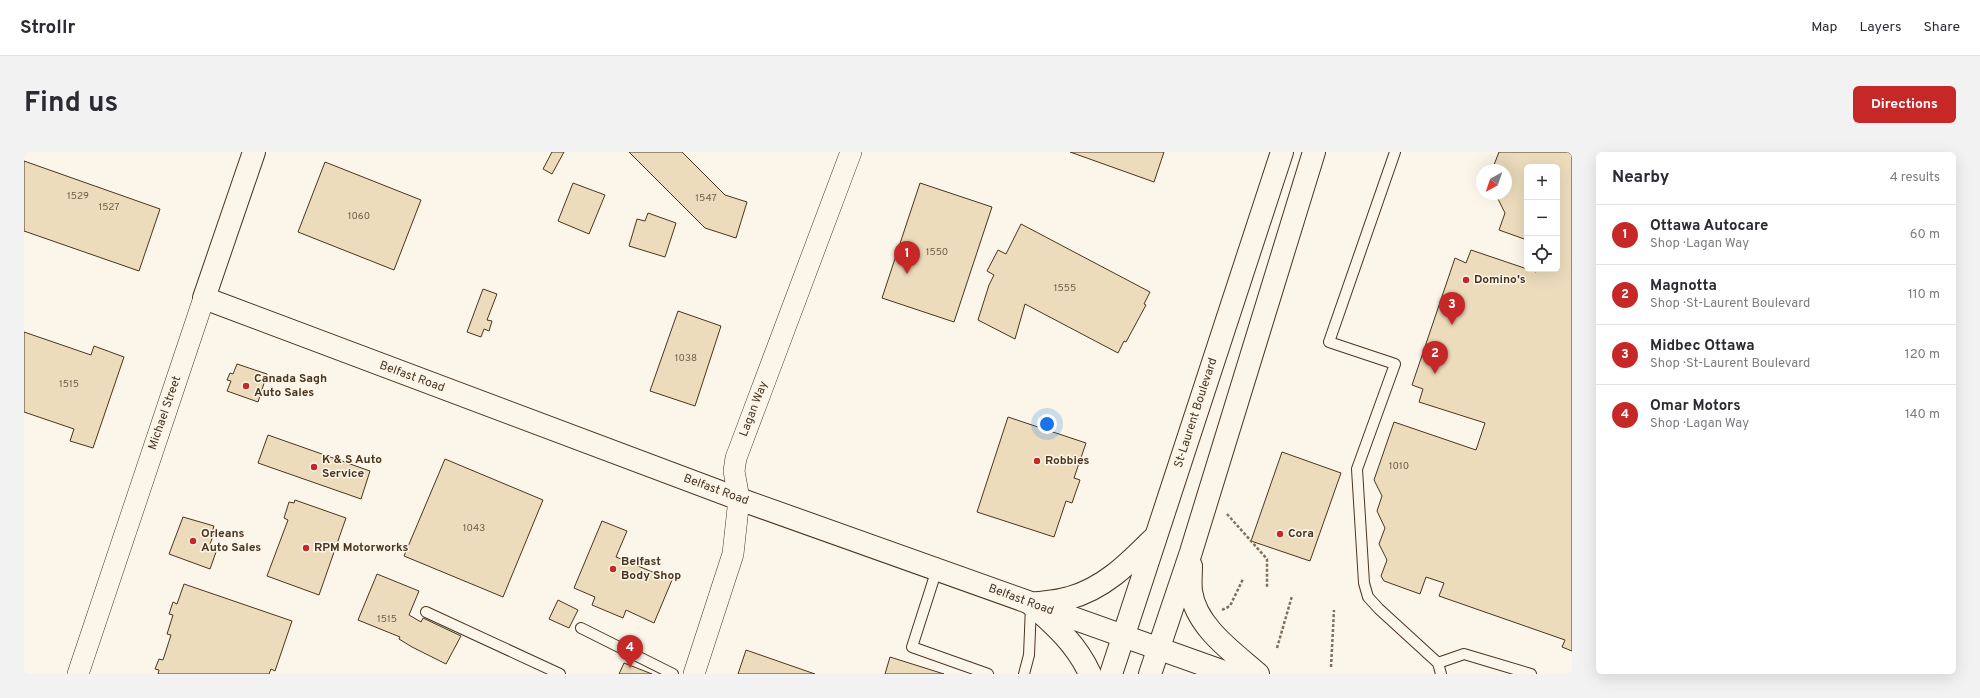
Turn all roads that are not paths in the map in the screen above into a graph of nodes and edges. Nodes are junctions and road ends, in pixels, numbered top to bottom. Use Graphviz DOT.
graph roads {
  1 [pos="254,152"];
  2 [pos="851,152"];
  3 [pos="1282,152"];
  4 [pos="1314,152"];
  5 [pos="1395,152"];
  6 [pos="204,298"];
  7 [pos="739,498"];
  8 [pos="1156,536"];
  9 [pos="1191,552"];
  10 [pos="937,569"];
  11 [pos="1032,604"];
  12 [pos="426,612"];
  13 [pos="581,628"];
  14 [pos="1122,636"];
  15 [pos="1159,650"];
  16 [pos="1438,663"];
  17 [pos="78,674"];
  18 [pos="560,674"];
  19 [pos="673,674"];
  20 [pos="694,674"];
  21 [pos="988,674"];
  22 [pos="1024,674"];
  23 [pos="1090,674"];
  24 [pos="1111,674"];
  25 [pos="1150,674"];
  26 [pos="1230,674"];
  27 [pos="1258,674"];
  28 [pos="1441,674"];
  29 [pos="1531,674"];
  1 -- 6 [label="main road, Michael Street"];
  2 -- 7 [label="street, Lagan Way"];
  3 -- 8 [label="main road, St-Laurent Boulevard"];
  4 -- 9 [label="main road"];
  5 -- 16 [label="lane"];
  6 -- 7 [label="main road, Belfast Road"];
  6 -- 17 [label="street, Michael Street"];
  7 -- 10 [label="main road, Belfast Road"];
  7 -- 20 [label="street, Lagan Way"];
  8 -- 11 [label="main road"];
  8 -- 14 [label="main road, St-Laurent Boulevard"];
  9 -- 15 [label="main road"];
  9 -- 27 [label="main road"];
  10 -- 11 [label="main road, Belfast Road"];
  10 -- 21 [label="lane"];
  11 -- 14 [label="main road, Belfast Road"];
  11 -- 22 [label="lane"];
  11 -- 23 [label="main road"];
  12 -- 18 [label="lane"];
  13 -- 19 [label="lane"];
  14 -- 15 [label="main road, Belfast Road"];
  14 -- 24 [label="main road, St-Laurent Boulevard"];
  15 -- 25 [label="main road"];
  15 -- 26 [label="main road, Belfast Road"];
  16 -- 28 [label="lane"];
  16 -- 29 [label="lane"];
}
